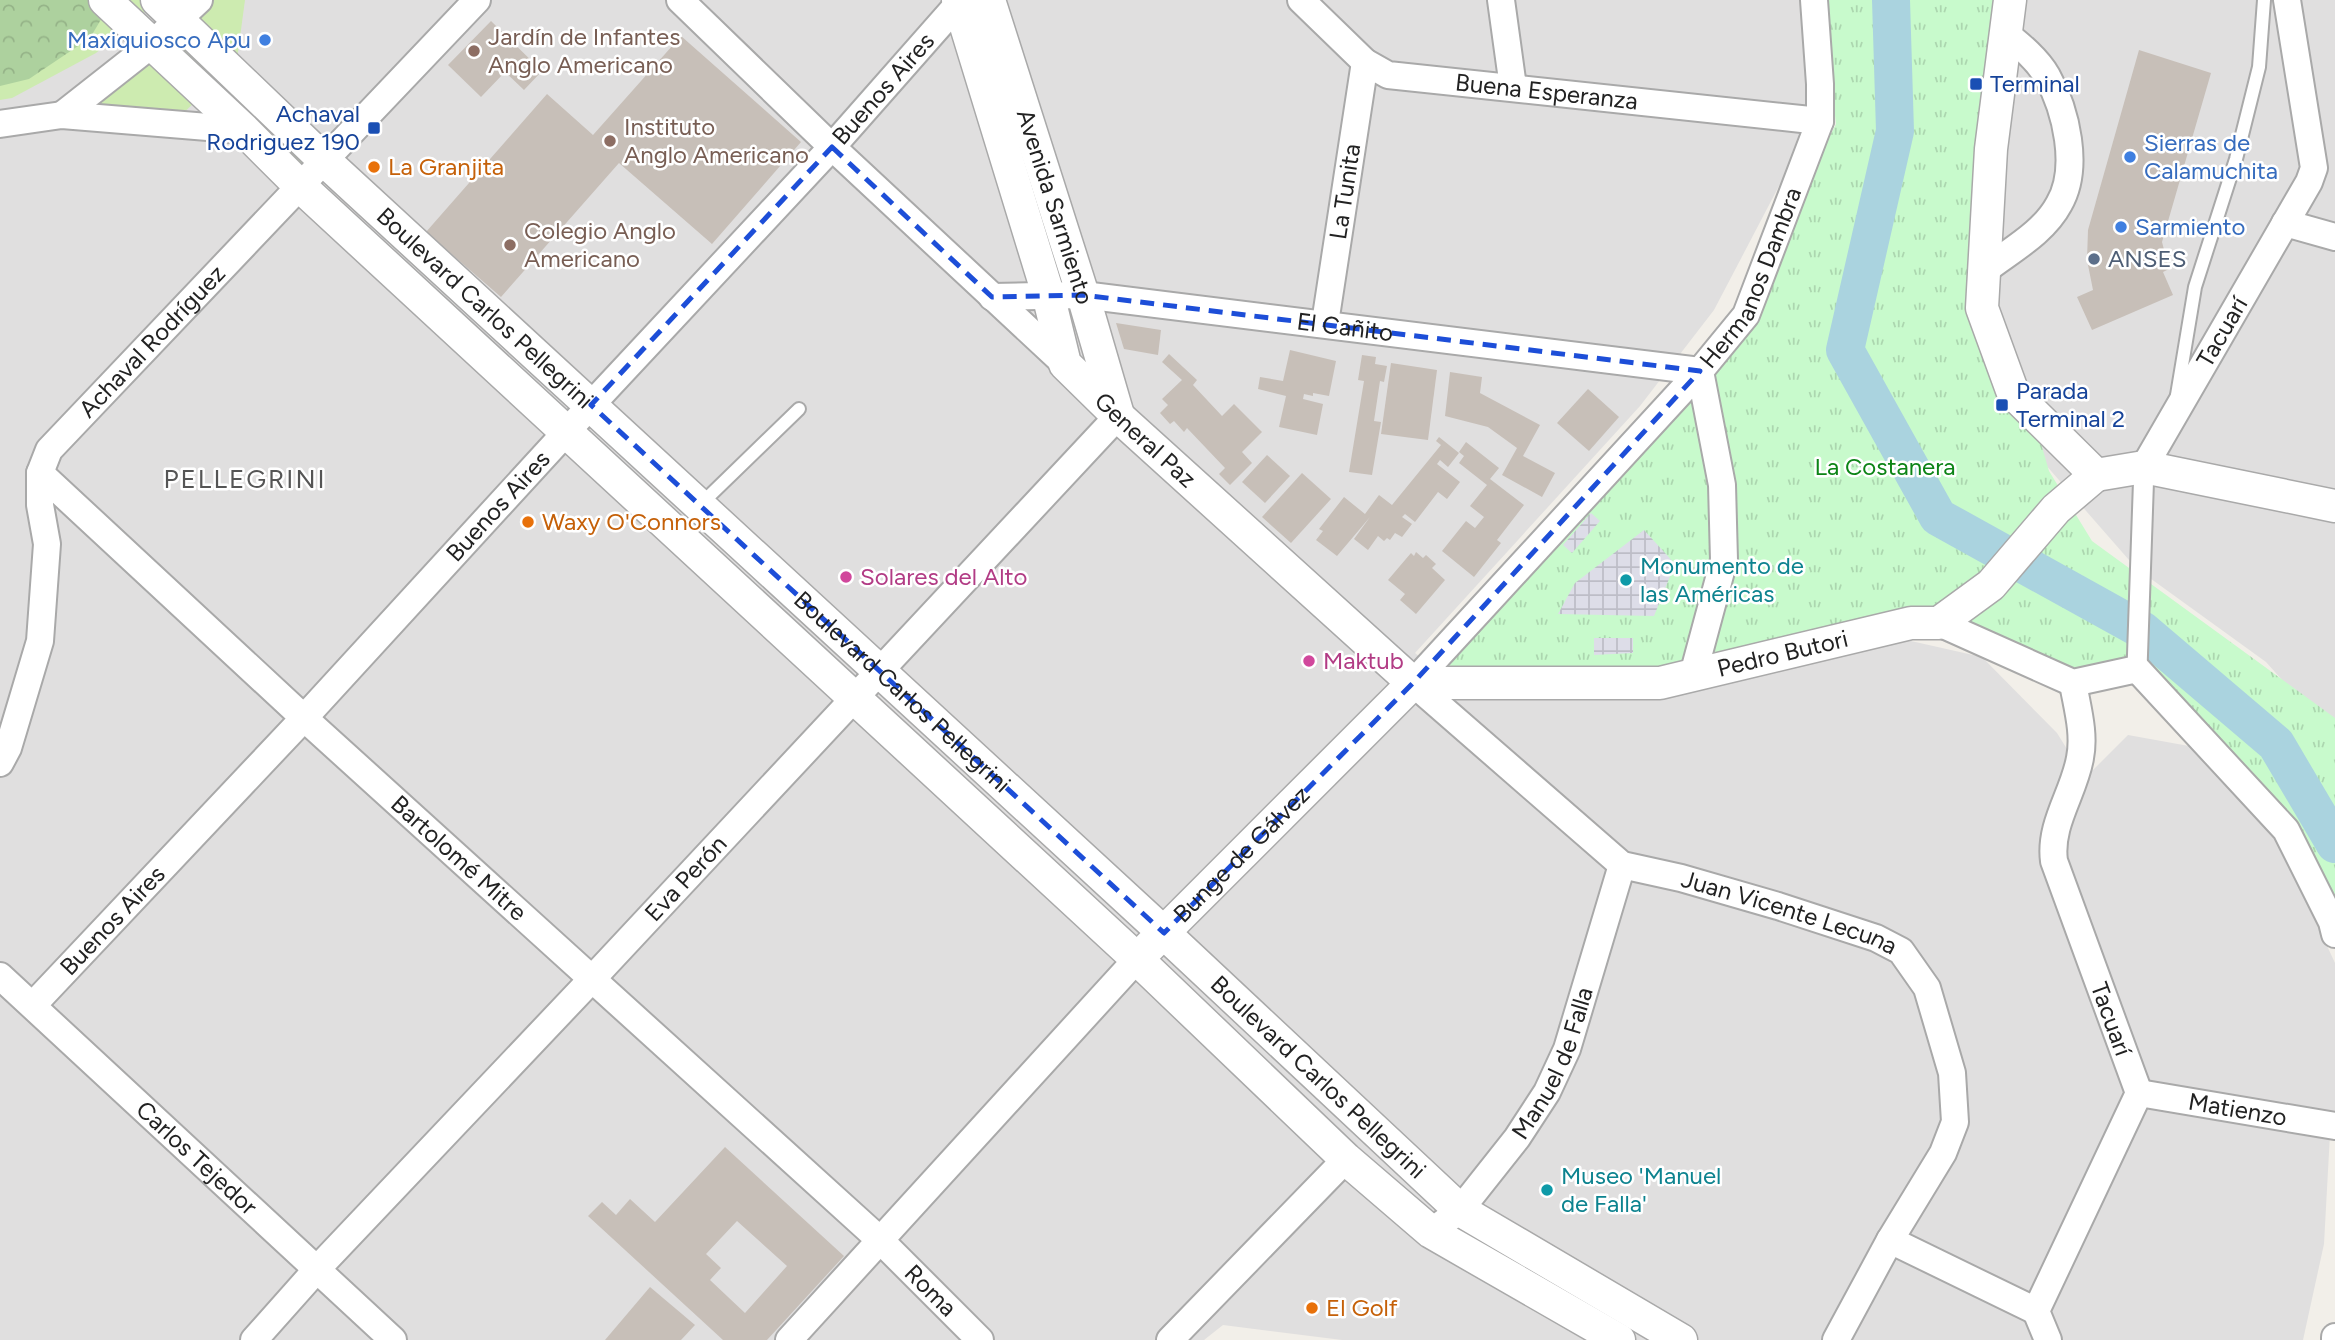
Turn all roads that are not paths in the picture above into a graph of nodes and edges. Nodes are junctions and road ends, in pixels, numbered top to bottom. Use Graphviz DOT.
graph roads {
  1 [pos="105,0"];
  2 [pos="477,0"];
  3 [pos="680,0"];
  4 [pos="1301,0"];
  5 [pos="1501,0"];
  6 [pos="1814,0"];
  7 [pos="2010,0"];
  8 [pos="2264,0"];
  9 [pos="2287,0"];
  10 [pos="967,1"];
  11 [pos="178,7"];
  12 [pos="2006,34"];
  13 [pos="152,45"];
  14 [pos="1366,62"];
  15 [pos="1513,87"];
  16 [pos="62,115"];
  17 [pos="1820,121"];
  18 [pos="0,124"];
  19 [pos="244,130"];
  20 [pos="832,147"];
  21 [pos="325,160"];
  22 [pos="300,186"];
  23 [pos="2285,223"];
  24 [pos="2335,237"];
  25 [pos="1984,271"];
  26 [pos="1048,295"];
  27 [pos="1083,295"];
  28 [pos="992,297"];
  29 [pos="1325,323"];
  30 [pos="1065,364"];
  31 [pos="1700,371"];
  32 [pos="591,405"];
  33 [pos="2175,409"];
  34 [pos="799,410"];
  35 [pos="1118,416"];
  36 [pos="567,431"];
  37 [pos="2144,467"];
  38 [pos="40,473"];
  39 [pos="2096,475"];
  40 [pos="700,505"];
  41 [pos="2335,506"];
  42 [pos="1939,623"];
  43 [pos="2137,669"];
  44 [pos="878,670"];
  45 [pos="1693,675"];
  46 [pos="2073,682"];
  47 [pos="1413,683"];
  48 [pos="853,697"];
  49 [pos="304,718"];
  50 [pos="0,763"];
  51 [pos="1622,866"];
  52 [pos="1164,933"];
  53 [pos="2335,934"];
  54 [pos="1137,959"];
  55 [pos="0,976"];
  56 [pos="592,979"];
  57 [pos="33,1005"];
  58 [pos="2139,1093"];
  59 [pos="2335,1126"];
  60 [pos="1346,1159"];
  61 [pos="1460,1210"];
  62 [pos="1431,1232"];
  63 [pos="880,1240"];
  64 [pos="1890,1240"];
  65 [pos="318,1268"];
  66 [pos="2036,1311"];
  67 [pos="254,1340"];
  68 [pos="393,1340"];
  69 [pos="789,1340"];
  70 [pos="980,1340"];
  71 [pos="1170,1340"];
  72 [pos="1619,1340"];
  73 [pos="1681,1340"];
  74 [pos="1836,1340"];
  75 [pos="2048,1340"];
  1 -- 13 [label="street, Boulevard Carlos Pellegrini"];
  2 -- 21 [label="street, Achaval Rodríguez"];
  3 -- 20 [label="street, General Paz"];
  4 -- 14 [label="street, Buena Esperanza"];
  5 -- 15 [label="street"];
  6 -- 17 [label="street, Hermanos Dambra"];
  7 -- 12 [label="street"];
  8 -- 33 [label="lane"];
  9 -- 23 [label="street, Tacuarí"];
  10 -- 20 [label="street, Buenos Aires"];
  10 -- 26 [label="street, Avenida Sarmiento"];
  10 -- 27 [label="street, Avenida Sarmiento"];
  11 -- 13 [label="street"];
  11 -- 21 [label="street, Boulevard Carlos Pellegrini"];
  12 -- 25 [label="street"];
  12 -- 25 [label="street"];
  13 -- 16 [label="street"];
  13 -- 19 [label="street, Boulevard Carlos Pellegrini"];
  14 -- 15 [label="street, Buena Esperanza"];
  14 -- 29 [label="street, La Tunita"];
  15 -- 17 [label="street, Buena Esperanza"];
  16 -- 18 [label="street"];
  16 -- 19 [label="street"];
  17 -- 31 [label="street, Hermanos Dambra"];
  19 -- 22 [label="street, Boulevard Carlos Pellegrini"];
  20 -- 28 [label="street, General Paz"];
  20 -- 32 [label="street, Buenos Aires"];
  21 -- 22 [label="street, Achaval Rodríguez"];
  21 -- 32 [label="street, Boulevard Carlos Pellegrini"];
  22 -- 36 [label="street, Boulevard Carlos Pellegrini"];
  22 -- 38 [label="street, Achaval Rodríguez"];
  23 -- 24 [label="street"];
  23 -- 33 [label="street, Tacuarí"];
  25 -- 39 [label="street"];
  26 -- 27 [label="street, El Cañito"];
  26 -- 28 [label="street, El Cañito"];
  26 -- 30 [label="street, Avenida Sarmiento"];
  27 -- 29 [label="street, El Cañito"];
  27 -- 35 [label="street, Avenida Sarmiento"];
  28 -- 30 [label="street, General Paz"];
  29 -- 31 [label="street, El Cañito"];
  30 -- 35 [label="street, General Paz"];
  31 -- 45 [label="street, Hermanos Dambra"];
  31 -- 47 [label="street, Bunge de Gálvez"];
  32 -- 36 [label="street, Buenos Aires"];
  32 -- 40 [label="street, Boulevard Carlos Pellegrini"];
  33 -- 37 [label="street, Tacuarí"];
  34 -- 40 [label="lane"];
  35 -- 44 [label="street, Eva Perón"];
  35 -- 47 [label="street, General Paz"];
  36 -- 48 [label="street, Boulevard Carlos Pellegrini"];
  36 -- 49 [label="street, Buenos Aires"];
  37 -- 39 [label="street"];
  37 -- 41 [label="street"];
  37 -- 43 [label="street, Tacuarí"];
  38 -- 49 [label="street, Bartolomé Mitre"];
  38 -- 50 [label="street, Achaval Rodríguez"];
  39 -- 42 [label="street"];
  40 -- 44 [label="street, Boulevard Carlos Pellegrini"];
  42 -- 45 [label="street, Pedro Butori"];
  42 -- 46 [label="street, Pedro Butori"];
  43 -- 46 [label="street"];
  43 -- 53 [label="street"];
  44 -- 48 [label="street, Eva Perón"];
  44 -- 52 [label="street, Boulevard Carlos Pellegrini"];
  45 -- 47 [label="street, Pedro Butori"];
  46 -- 58 [label="street, Tacuarí"];
  47 -- 51 [label="street, General Paz"];
  47 -- 52 [label="street, Bunge de Gálvez"];
  48 -- 54 [label="street, Boulevard Carlos Pellegrini"];
  48 -- 56 [label="street, Eva Perón"];
  49 -- 56 [label="street, Bartolomé Mitre"];
  49 -- 57 [label="street, Buenos Aires"];
  51 -- 61 [label="street, Manuel de Falla"];
  51 -- 64 [label="street, Juan Vicente Lecuna"];
  52 -- 54 [label="street, Bunge de Gálvez"];
  52 -- 61 [label="street, Boulevard Carlos Pellegrini"];
  54 -- 60 [label="street, Boulevard Carlos Pellegrini"];
  54 -- 63 [label="street, Bunge de Gálvez"];
  55 -- 57 [label="street, Carlos Tejedor"];
  56 -- 63 [label="street, Bartolomé Mitre"];
  56 -- 65 [label="street, Eva Perón"];
  57 -- 65 [label="street, Carlos Tejedor"];
  58 -- 59 [label="street, Matienzo"];
  58 -- 66 [label="street"];
  60 -- 62 [label="street, Boulevard Carlos Pellegrini"];
  60 -- 71 [label="street"];
  61 -- 62 [label="street, Manuel de Falla"];
  61 -- 73 [label="street, Boulevard Carlos Pellegrini"];
  62 -- 72 [label="street, Boulevard Carlos Pellegrini"];
  63 -- 69 [label="street, Bunge de Gálvez"];
  63 -- 70 [label="street, Roma"];
  64 -- 66 [label="street"];
  64 -- 74 [label="street, Juan Vicente Lecuna"];
  65 -- 67 [label="street, Eva Perón"];
  65 -- 68 [label="street, Carlos Tejedor"];
  66 -- 75 [label="street"];
}
